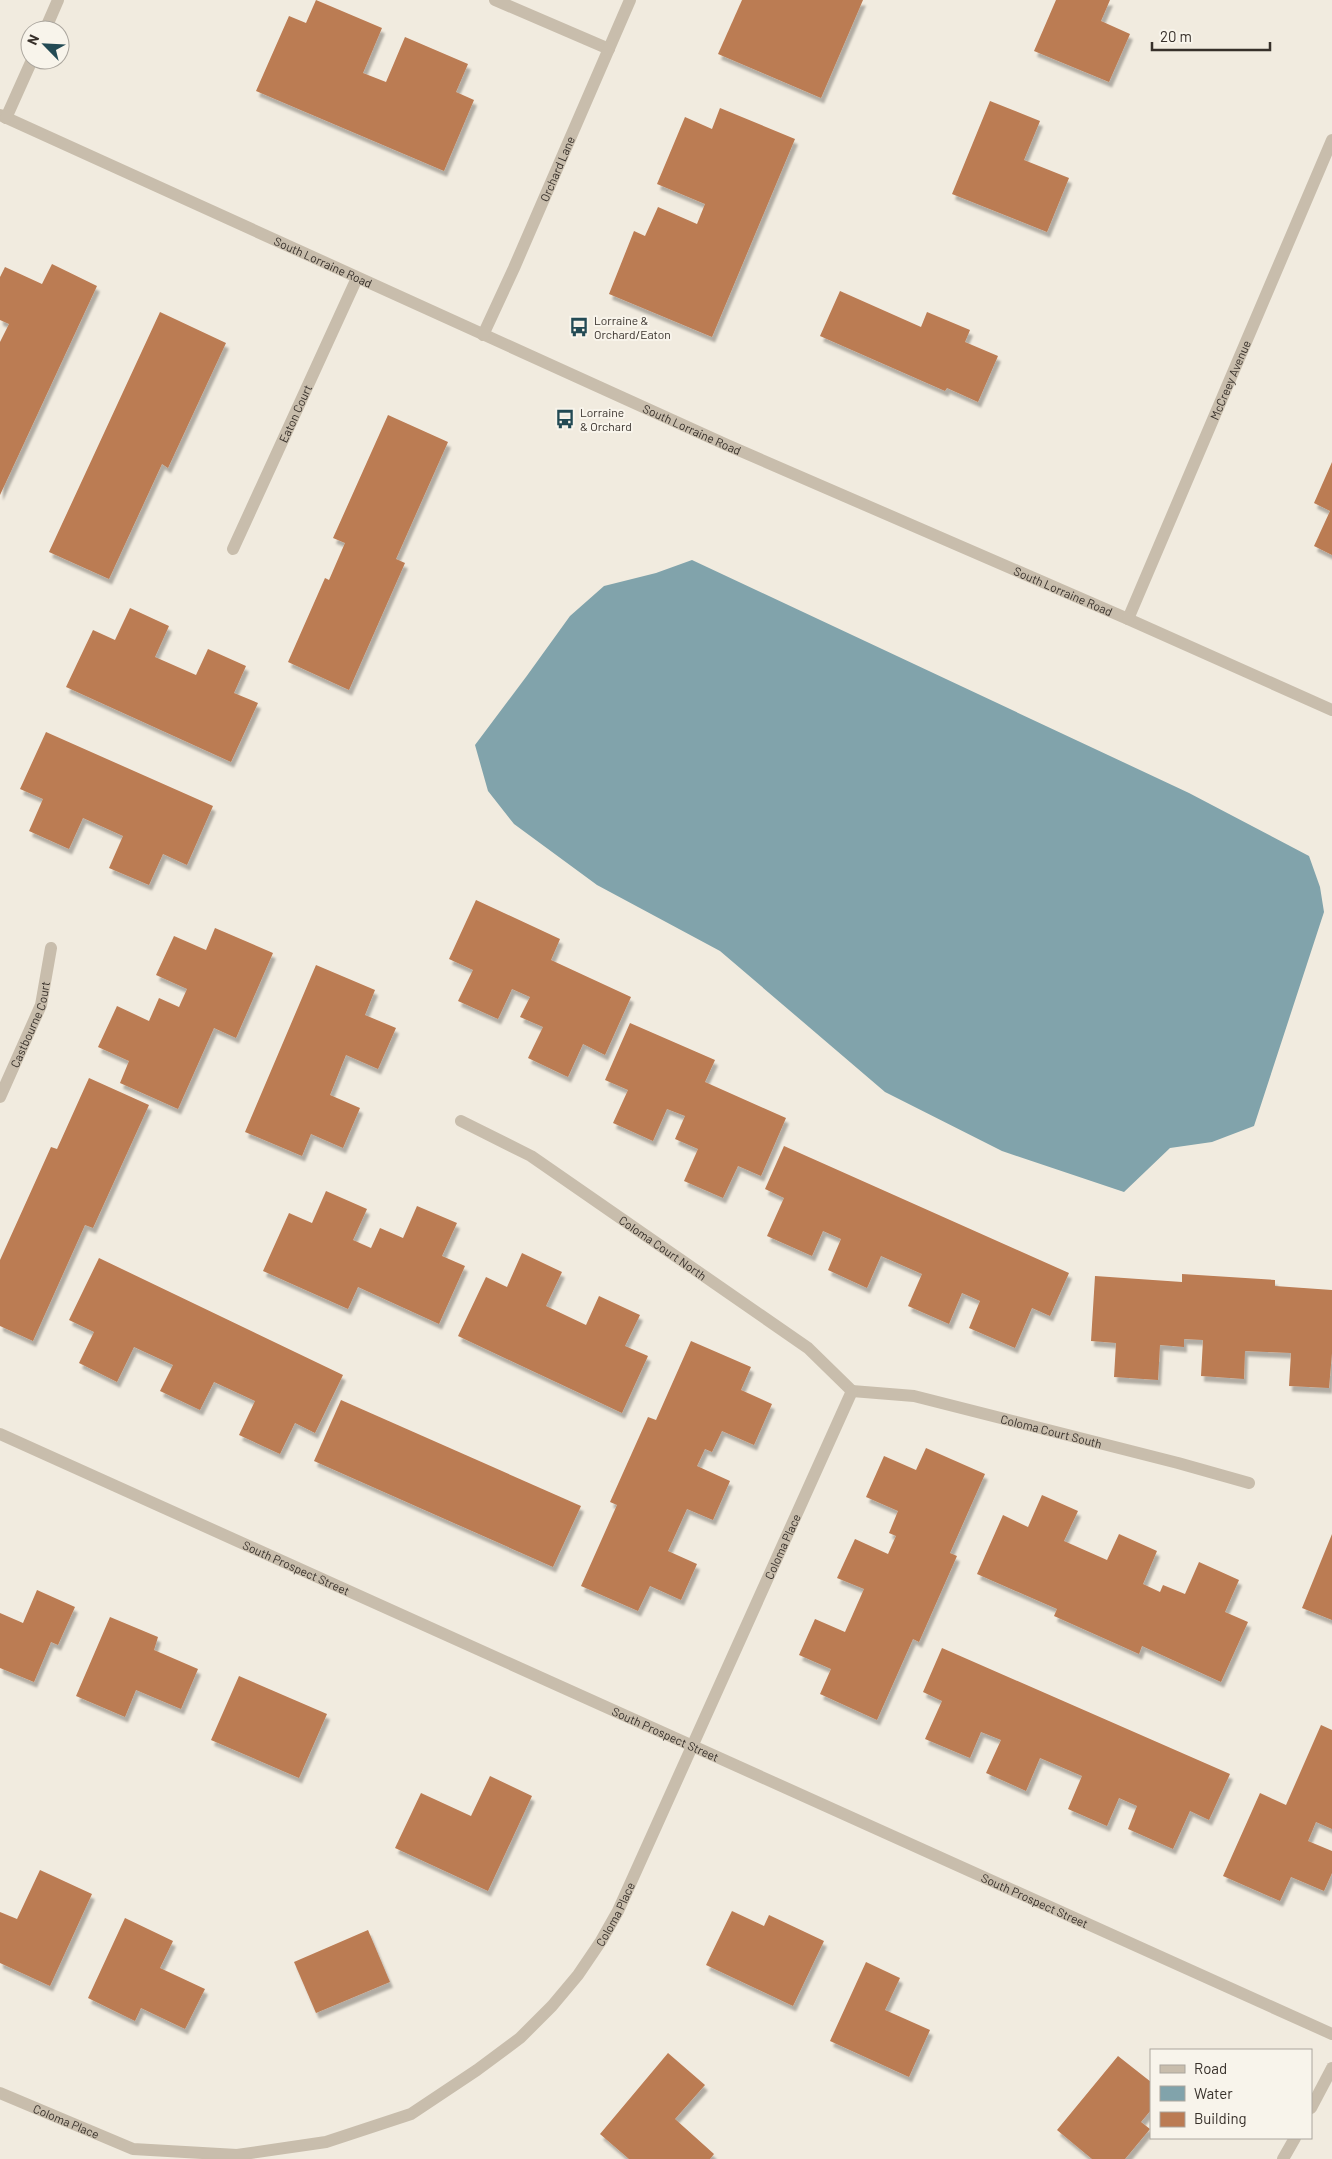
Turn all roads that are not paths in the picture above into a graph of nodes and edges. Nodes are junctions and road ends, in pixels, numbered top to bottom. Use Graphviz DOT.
graph roads {
  1 [pos="58,0"];
  2 [pos="495,0"];
  3 [pos="630,0"];
  4 [pos="49,20"];
  5 [pos="609,49"];
  6 [pos="27,70"];
  7 [pos="3,117"];
  8 [pos="1332,140"];
  9 [pos="357,278"];
  10 [pos="483,335"];
  11 [pos="233,549"];
  12 [pos="1128,619"];
  13 [pos="1332,710"];
  14 [pos="51,948"];
  15 [pos="0,1097"];
  16 [pos="461,1121"];
  17 [pos="852,1392"];
  18 [pos="0,1434"];
  19 [pos="1249,1483"];
  20 [pos="693,1746"];
  21 [pos="1332,2034"];
  22 [pos="1332,2068"];
  23 [pos="0,2093"];
  24 [pos="1312,2106"];
  25 [pos="1294,2139"];
  26 [pos="132,2154"];
  27 [pos="1282,2159"];
  1 -- 4 [label="street"];
  2 -- 5 [label="street"];
  3 -- 5 [label="street, Orchard Lane"];
  5 -- 10 [label="street, Orchard Lane"];
  6 -- 7 [label="street"];
  7 -- 9 [label="street, South Lorraine Road"];
  8 -- 12 [label="street, McCreey Avenue"];
  9 -- 10 [label="street, South Lorraine Road"];
  9 -- 11 [label="street, Eaton Court"];
  10 -- 12 [label="street, South Lorraine Road"];
  12 -- 13 [label="street, South Lorraine Road"];
  14 -- 15 [label="street, Castbourne Court"];
  16 -- 17 [label="street, Coloma Court North"];
  17 -- 19 [label="street, Coloma Court South"];
  17 -- 20 [label="street, Coloma Place"];
  18 -- 20 [label="street, South Prospect Street"];
  20 -- 21 [label="street, South Prospect Street"];
  20 -- 26 [label="street, Coloma Place"];
  22 -- 24 [label="street"];
  23 -- 26 [label="street, Coloma Place"];
  25 -- 27 [label="street"];
}
